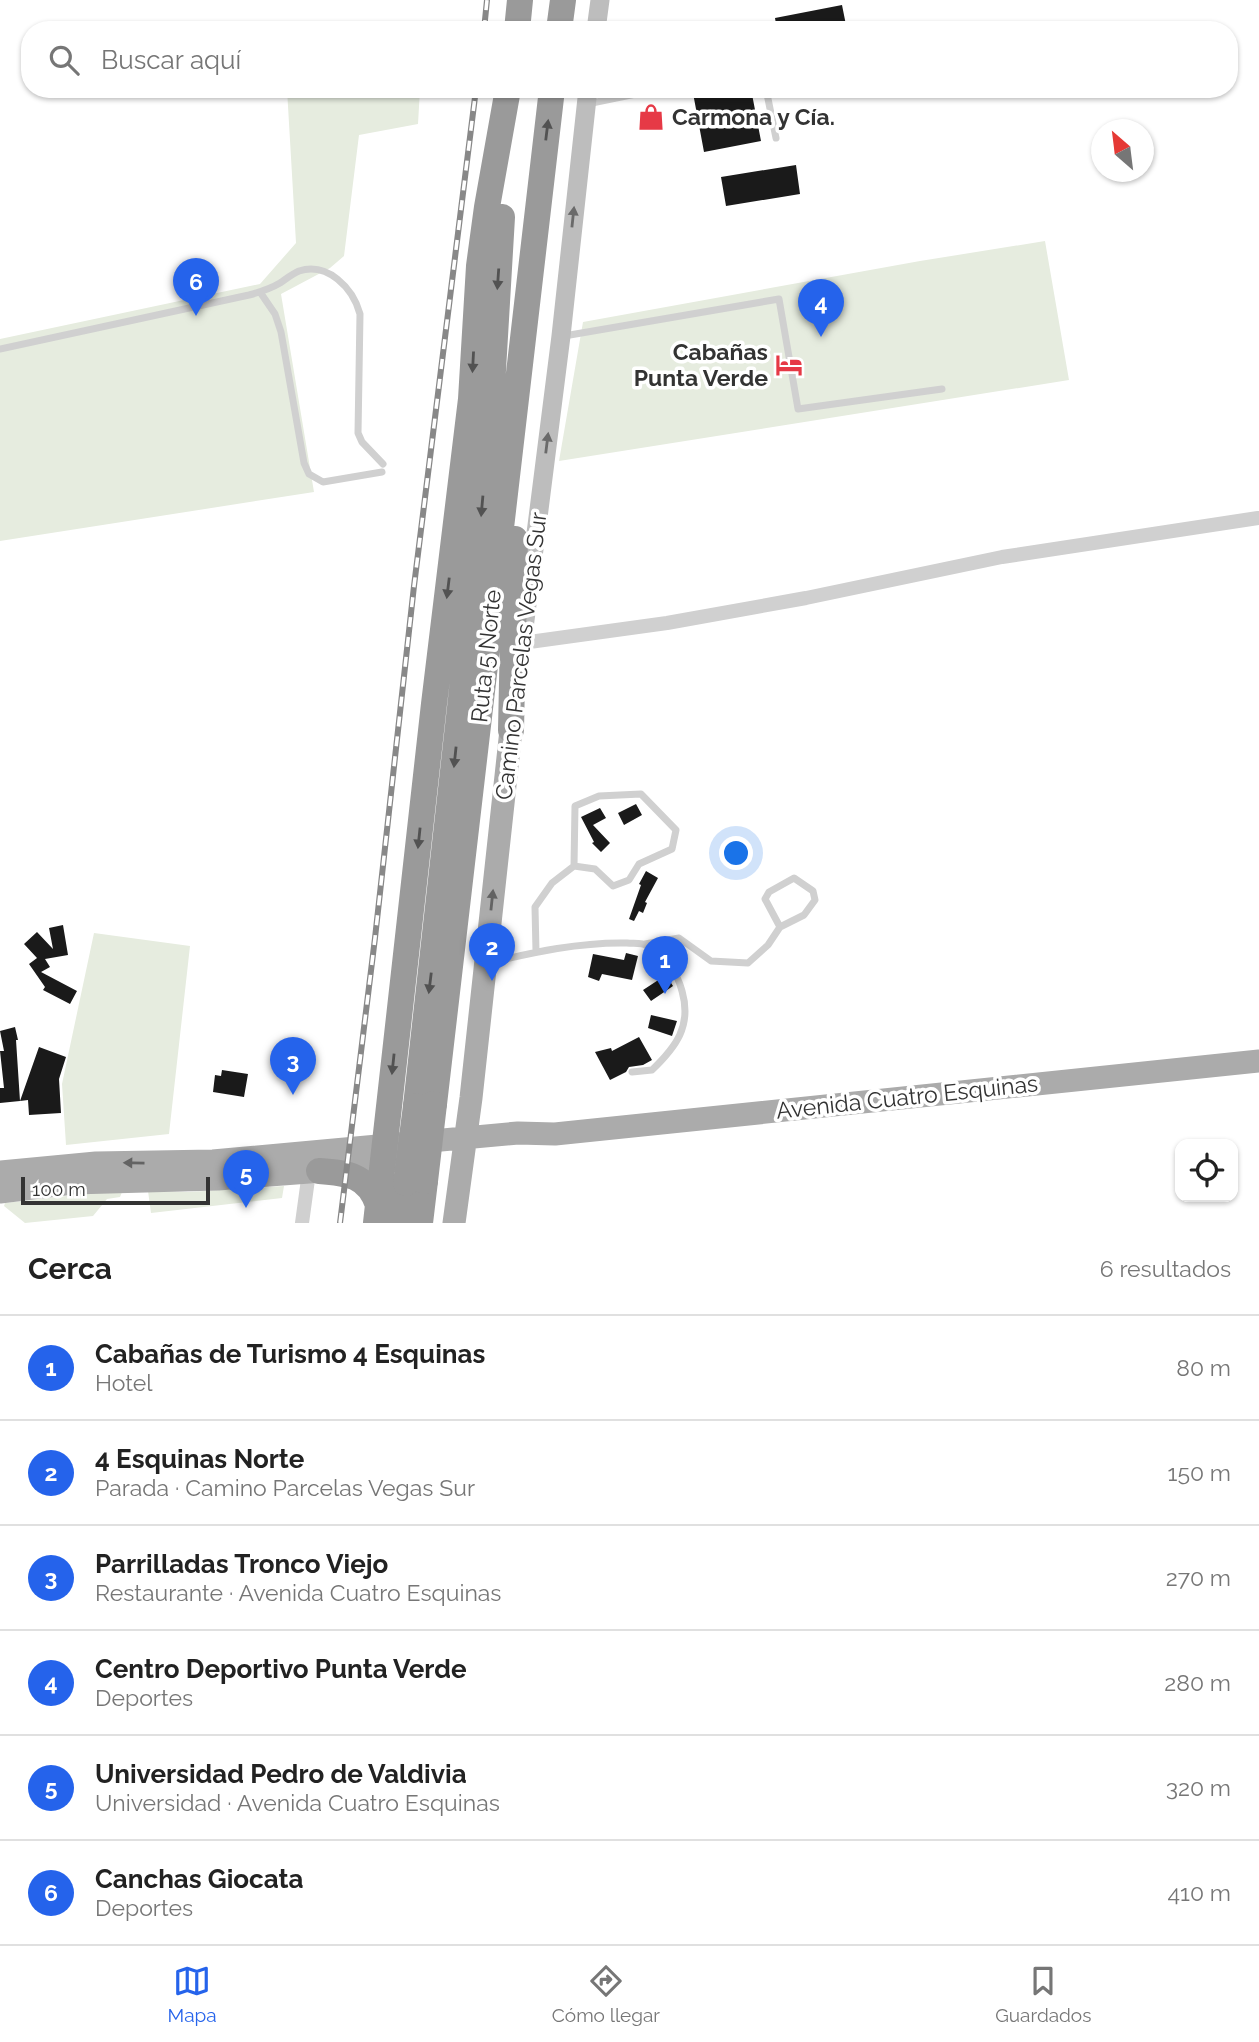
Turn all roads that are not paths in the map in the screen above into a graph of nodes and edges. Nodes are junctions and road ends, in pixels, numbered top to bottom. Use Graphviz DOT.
graph roads {
  1 [pos="520,0"];
  2 [pos="563,0"];
  3 [pos="600,0"];
  4 [pos="518,21"];
  5 [pos="560,21"];
  6 [pos="597,21"];
  7 [pos="508,98"];
  8 [pos="509,98"];
  9 [pos="551,98"];
  10 [pos="588,98"];
  11 [pos="768,98"];
  12 [pos="776,138"];
  13 [pos="260,292"];
  14 [pos="561,336"];
  15 [pos="0,349"];
  16 [pos="518,368"];
  17 [pos="942,390"];
  18 [pos="1258,518"];
  19 [pos="522,643"];
  20 [pos="511,730"];
  21 [pos="574,866"];
  22 [pos="780,927"];
  23 [pos="645,944"];
  24 [pos="536,952"];
  25 [pos="485,964"];
  26 [pos="1259,1061"];
  27 [pos="632,1072"];
  28 [pos="471,1098"];
  29 [pos="425,1105"];
  30 [pos="498,1141"];
  31 [pos="465,1144"];
  32 [pos="346,1149"];
  33 [pos="384,1154"];
  34 [pos="314,1171"];
  35 [pos="0,1175"];
  36 [pos="460,1179"];
  37 [pos="416,1182"];
  38 [pos="377,1214"];
  39 [pos="302,1223"];
  40 [pos="402,1223"];
  41 [pos="420,1223"];
  42 [pos="454,1223"];
  1 -- 4 [label="highway"];
  2 -- 5 [label="highway"];
  3 -- 6 [label="street"];
  7 -- 33 [label="highway, one-way"];
  8 -- 29 [label="highway, Ruta 5 Norte, one-way"];
  16 -- 9 [label="highway, Ruta 5 Norte, one-way"];
  14 -- 10 [label="street, Camino Parcelas Vegas Sur, one-way"];
  11 -- 12 [label="lane"];
  13 -- 13 [label="lane"];
  13 -- 15 [label="lane"];
  14 -- 17 [label="lane"];
  19 -- 14 [label="street, Camino Parcelas Vegas Sur, one-way"];
  16 -- 20 [label="highway"];
  16 -- 29 [label="highway, Ruta 5 Norte"];
  18 -- 19 [label="street"];
  19 -- 20 [label="street, Camino Parcelas Vegas Sur"];
  25 -- 20 [label="main road, Camino Parcelas Vegas Sur, one-way"];
  21 -- 21 [label="lane"];
  21 -- 24 [label="lane"];
  22 -- 22 [label="lane"];
  22 -- 23 [label="lane"];
  23 -- 24 [label="lane"];
  23 -- 27 [label="lane"];
  24 -- 25 [label="lane"];
  25 -- 28 [label="main road, Camino Parcelas Vegas Sur"];
  26 -- 30 [label="main road, Avenida Cuatro Esquinas"];
  28 -- 30 [label="main road"];
  28 -- 31 [label="main road, Camino Parcelas Vegas Sur"];
  29 -- 37 [label="highway, Ruta 5 Norte, bridge"];
  30 -- 31 [label="main road, Avenida Cuatro Esquinas"];
  30 -- 36 [label="main road"];
  31 -- 33 [label="main road, Avenida Cuatro Esquinas"];
  31 -- 36 [label="main road, Camino Parcelas Vegas Sur"];
  32 -- 33 [label="main road, Avenida Cuatro Esquinas"];
  32 -- 34 [label="main road"];
  32 -- 35 [label="main road, Avenida Cuatro Esquinas, one-way"];
  33 -- 34 [label="main road, Avenida Cuatro Esquinas"];
  33 -- 38 [label="highway"];
  34 -- 35 [label="main road, Avenida Cuatro Esquinas"];
  34 -- 38 [label="highway"];
  34 -- 39 [label="street"];
  36 -- 42 [label="main road, Camino Parcelas Vegas Sur"];
  37 -- 40 [label="highway, Ruta 5 Norte"];
  37 -- 41 [label="highway, Ruta 5 Norte"];
}
